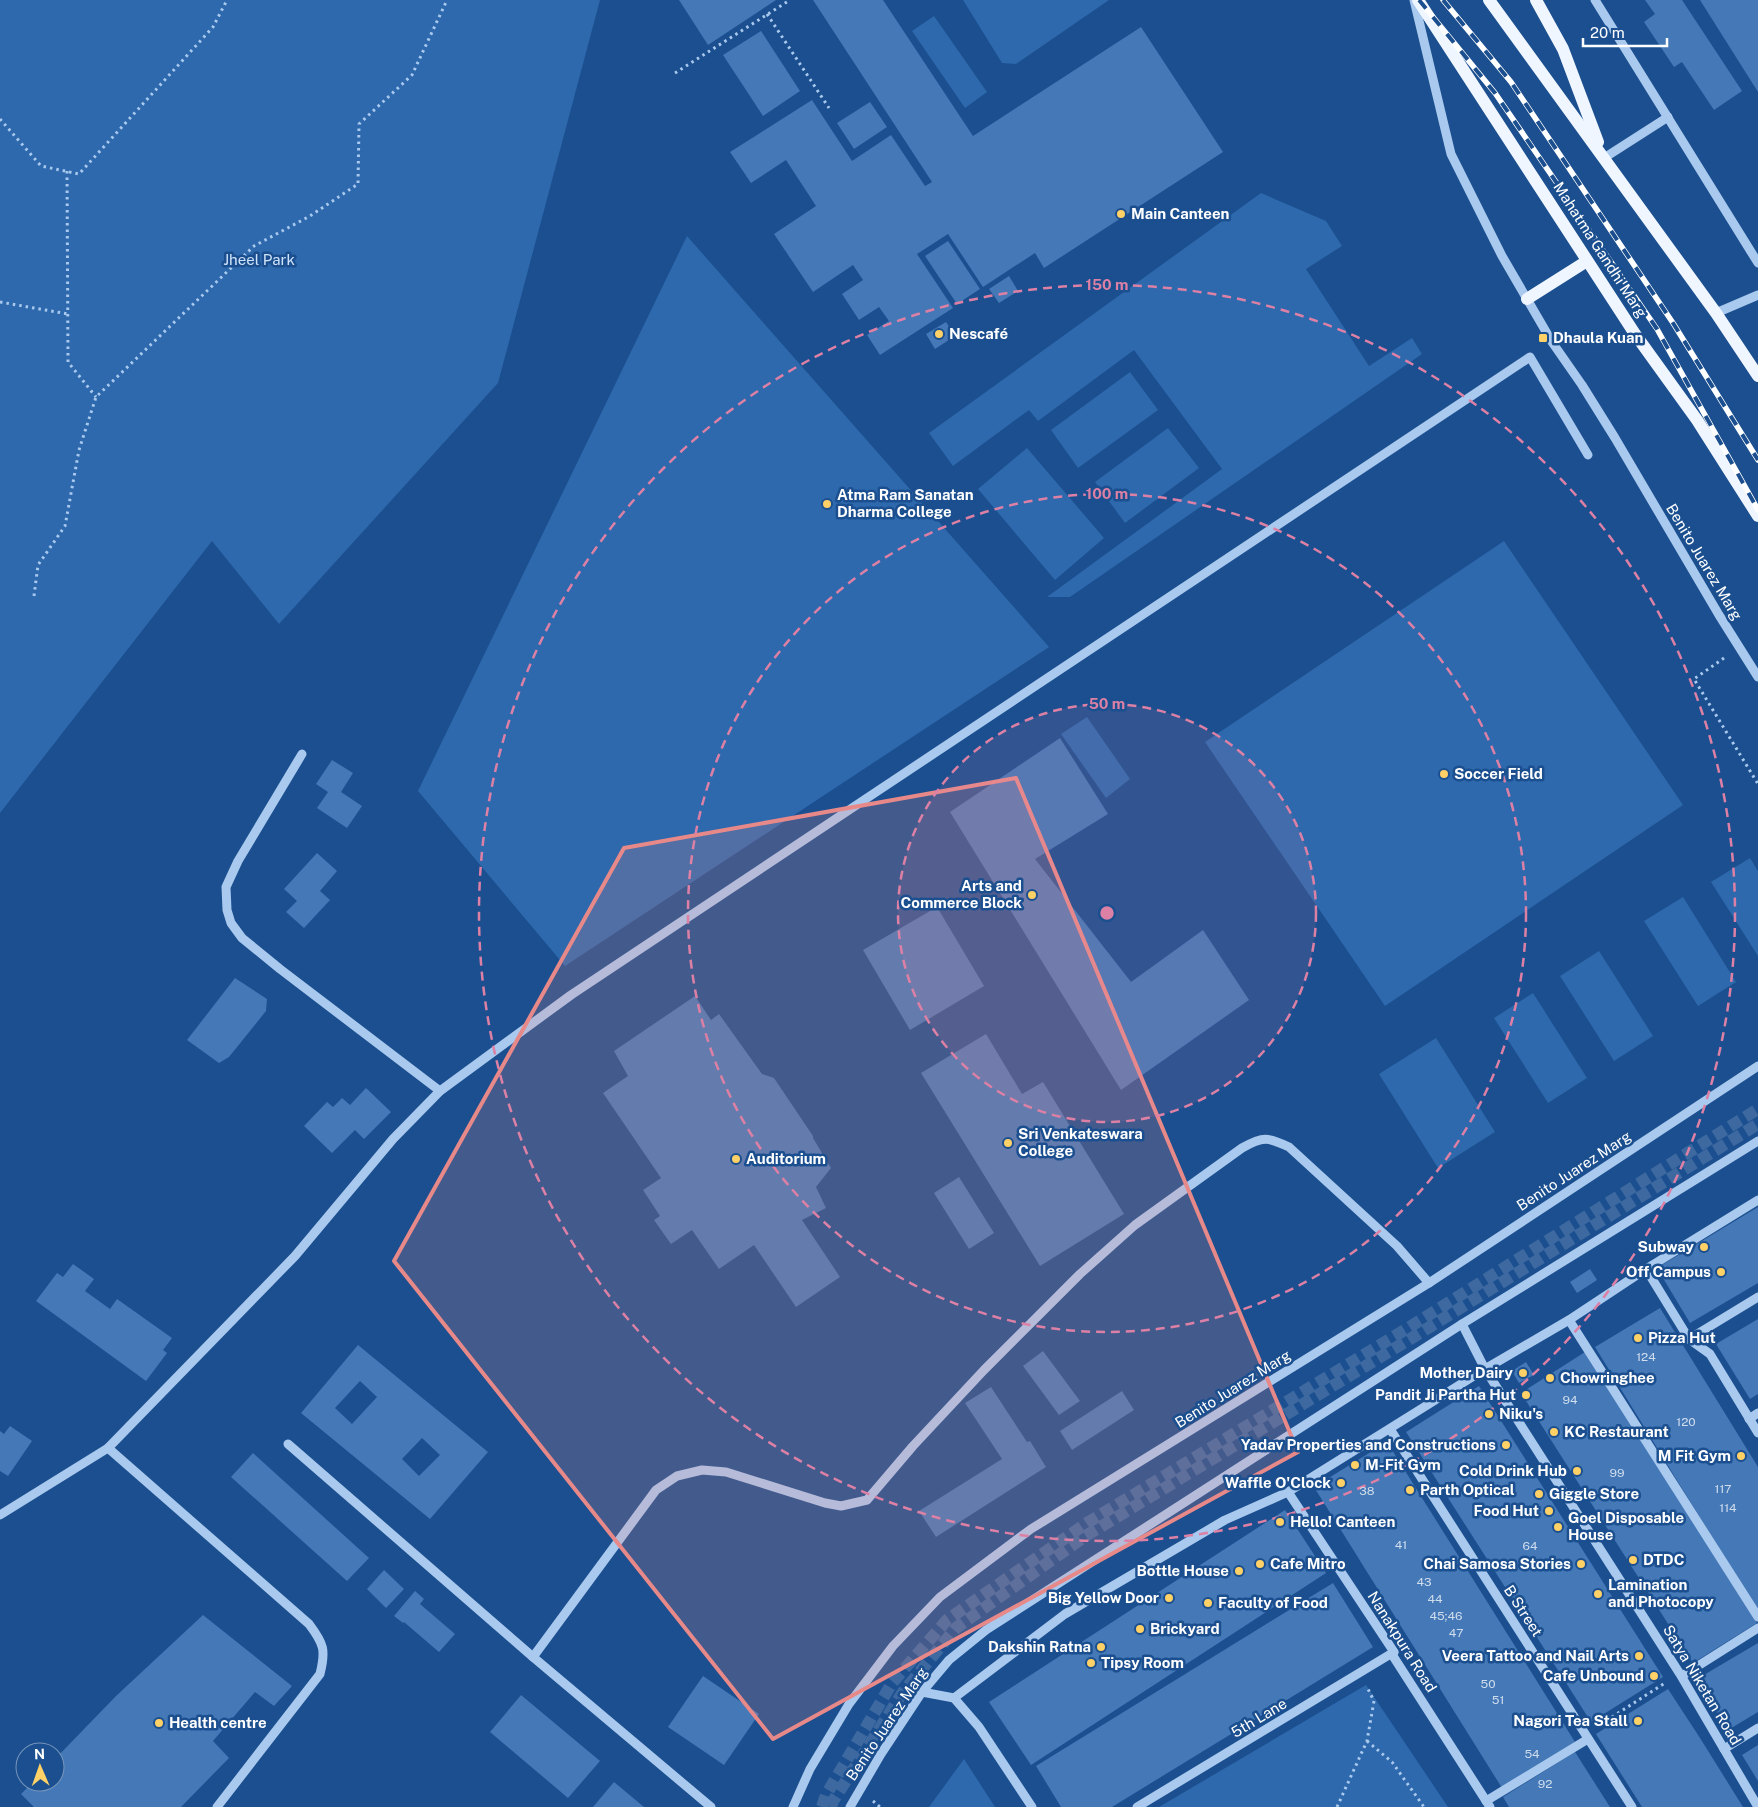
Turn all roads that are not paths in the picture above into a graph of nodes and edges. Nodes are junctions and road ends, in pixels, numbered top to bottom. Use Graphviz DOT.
graph roads {
  1 [pos="1416,0"];
  2 [pos="1489,0"];
  3 [pos="1536,0"];
  4 [pos="1595,0"];
  5 [pos="1668,117"];
  6 [pos="1604,158"];
  7 [pos="1587,261"];
  8 [pos="1758,263"];
  9 [pos="1758,295"];
  10 [pos="1527,299"];
  11 [pos="1716,313"];
  12 [pos="1758,376"];
  13 [pos="1588,455"];
  14 [pos="1758,516"];
  15 [pos="1758,677"];
  16 [pos="302,754"];
  17 [pos="1758,1066"];
  18 [pos="440,1091"];
  19 [pos="1758,1142"];
  20 [pos="1758,1200"];
  21 [pos="1646,1270"];
  22 [pos="1430,1283"];
  23 [pos="1758,1297"];
  24 [pos="1569,1320"];
  25 [pos="1462,1324"];
  26 [pos="1689,1338"];
  27 [pos="1485,1369"];
  28 [pos="1758,1413"];
  29 [pos="1749,1419"];
  30 [pos="1390,1429"];
  31 [pos="1758,1433"];
  32 [pos="288,1444"];
  33 [pos="108,1448"];
  34 [pos="1288,1492"];
  35 [pos="0,1515"];
  36 [pos="1758,1617"];
  37 [pos="1758,1628"];
  38 [pos="1394,1652"];
  39 [pos="533,1657"];
  40 [pos="1682,1676"];
  41 [pos="922,1692"];
  42 [pos="954,1698"];
  43 [pos="1758,1728"];
  44 [pos="1587,1736"];
  45 [pos="1724,1749"];
  46 [pos="1488,1804"];
  47 [pos="217,1807"];
  48 [pos="711,1807"];
  49 [pos="793,1807"];
  50 [pos="850,1807"];
  51 [pos="1032,1807"];
  52 [pos="1137,1807"];
  53 [pos="1632,1807"];
  54 [pos="1758,1807"];
  1 -- 7 [label="main road, Mahatma Gandhi Marg"];
  1 -- 10 [label="street, Benito Juarez Marg"];
  2 -- 6 [label="main road"];
  3 -- 6 [label="main road"];
  4 -- 5 [label="street"];
  5 -- 6 [label="street"];
  5 -- 8 [label="street"];
  6 -- 11 [label="main road"];
  7 -- 10 [label="main road"];
  7 -- 14 [label="main road, Mahatma Gandhi Marg"];
  9 -- 11 [label="street"];
  10 -- 15 [label="street, Benito Juarez Marg"];
  11 -- 12 [label="main road"];
  13 -- 18 [label="street"];
  16 -- 18 [label="street"];
  17 -- 22 [label="street, Benito Juarez Marg"];
  18 -- 33 [label="street"];
  19 -- 25 [label="street, Benito Juarez Marg"];
  20 -- 21 [label="street"];
  21 -- 24 [label="street"];
  21 -- 26 [label="street"];
  22 -- 39 [label="street"];
  22 -- 49 [label="street, Benito Juarez Marg"];
  23 -- 26 [label="street"];
  24 -- 27 [label="street"];
  24 -- 36 [label="street"];
  25 -- 27 [label="street, Satya Niketan Road"];
  25 -- 41 [label="street, Benito Juarez Marg"];
  26 -- 29 [label="street"];
  27 -- 30 [label="street"];
  27 -- 40 [label="street, Satya Niketan Road"];
  28 -- 29 [label="street"];
  29 -- 31 [label="street"];
  30 -- 34 [label="street"];
  30 -- 44 [label="street, B Street"];
  32 -- 39 [label="street"];
  33 -- 35 [label="street"];
  33 -- 47 [label="street"];
  34 -- 38 [label="street, Nanakpura Road"];
  34 -- 42 [label="street"];
  37 -- 40 [label="street"];
  38 -- 46 [label="street, Nanakpura Road"];
  38 -- 52 [label="street, 5th Lane"];
  39 -- 48 [label="street"];
  40 -- 45 [label="street, Satya Niketan Road"];
  41 -- 42 [label="street"];
  41 -- 50 [label="street, Benito Juarez Marg"];
  42 -- 51 [label="street"];
  43 -- 45 [label="street"];
  44 -- 46 [label="street"];
  44 -- 53 [label="street, B Street"];
  45 -- 54 [label="street, Satya Niketan Road"];
}
